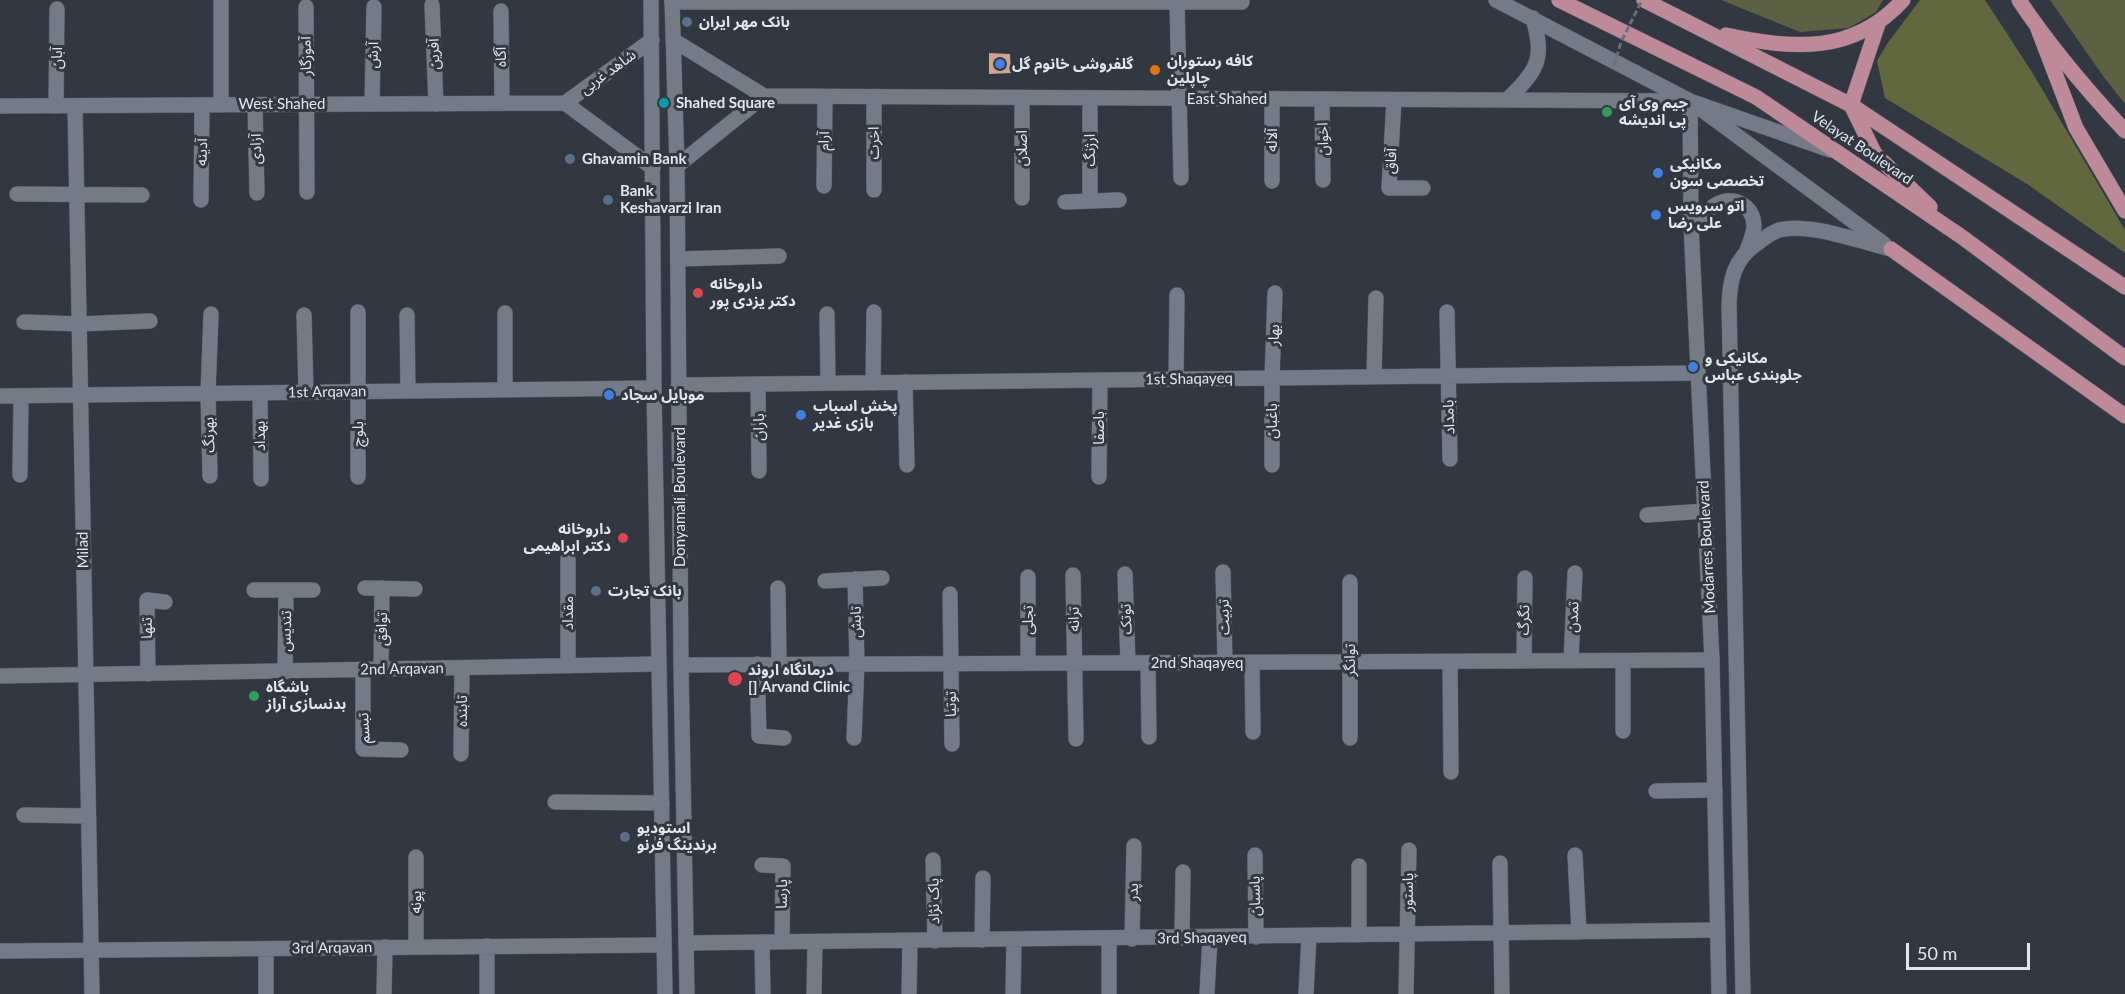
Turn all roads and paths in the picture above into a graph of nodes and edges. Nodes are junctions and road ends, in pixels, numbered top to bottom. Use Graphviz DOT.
graph roads {
  1 [pos="221,0"];
  2 [pos="651,0"];
  3 [pos="1496,0"];
  4 [pos="1559,0"];
  5 [pos="1643,0"];
  6 [pos="1903,0"];
  7 [pos="2019,0"];
  8 [pos="672,1"];
  9 [pos="1177,2"];
  10 [pos="1242,2"];
  11 [pos="432,5"];
  12 [pos="306,7"];
  13 [pos="374,7"];
  14 [pos="57,9"];
  15 [pos="501,11"];
  16 [pos="1533,18"];
  17 [pos="1878,24"];
  18 [pos="2038,29"];
  19 [pos="1706,30"];
  20 [pos="652,40"];
  21 [pos="673,40"];
  22 [pos="1614,66"];
  23 [pos="764,96"];
  24 [pos="825,97"];
  25 [pos="874,97"];
  26 [pos="1022,98"];
  27 [pos="1090,98"];
  28 [pos="1180,98"];
  29 [pos="1272,99"];
  30 [pos="1322,99"];
  31 [pos="1394,100"];
  32 [pos="1507,100"];
  33 [pos="1690,101"];
  34 [pos="502,103"];
  35 [pos="565,103"];
  36 [pos="307,104"];
  37 [pos="372,104"];
  38 [pos="436,104"];
  39 [pos="202,105"];
  40 [pos="221,105"];
  41 [pos="255,105"];
  42 [pos="1851,105"];
  43 [pos="0,106"];
  44 [pos="56,106"];
  45 [pos="75,106"];
  46 [pos="2125,131"];
  47 [pos="1837,152"];
  48 [pos="677,166"];
  49 [pos="653,168"];
  50 [pos="1181,178"];
  51 [pos="1323,180"];
  52 [pos="1272,181"];
  53 [pos="824,186"];
  54 [pos="1423,188"];
  55 [pos="874,190"];
  56 [pos="306,192"];
  57 [pos="257,193"];
  58 [pos="17,194"];
  59 [pos="77,195"];
  60 [pos="142,195"];
  61 [pos="1022,198"];
  62 [pos="201,200"];
  63 [pos="1119,200"];
  64 [pos="1090,201"];
  65 [pos="1065,202"];
  66 [pos="2125,211"];
  67 [pos="1691,225"];
  68 [pos="1962,237"];
  69 [pos="1892,249"];
  70 [pos="1747,250"];
  71 [pos="779,256"];
  72 [pos="678,259"];
  73 [pos="2125,287"];
  74 [pos="1275,293"];
  75 [pos="1177,295"];
  76 [pos="1376,298"];
  77 [pos="358,312"];
  78 [pos="874,312"];
  79 [pos="1447,312"];
  80 [pos="505,313"];
  81 [pos="827,314"];
  82 [pos="211,315"];
  83 [pos="304,315"];
  84 [pos="407,315"];
  85 [pos="150,321"];
  86 [pos="24,322"];
  87 [pos="79,324"];
  88 [pos="2125,358"];
  89 [pos="1698,373"];
  90 [pos="1374,376"];
  91 [pos="1447,376"];
  92 [pos="1272,378"];
  93 [pos="1176,379"];
  94 [pos="1100,380"];
  95 [pos="905,382"];
  96 [pos="873,383"];
  97 [pos="758,384"];
  98 [pos="828,384"];
  99 [pos="679,385"];
  100 [pos="654,388"];
  101 [pos="505,389"];
  102 [pos="359,391"];
  103 [pos="408,391"];
  104 [pos="306,392"];
  105 [pos="208,393"];
  106 [pos="260,393"];
  107 [pos="81,395"];
  108 [pos="0,396"];
  109 [pos="21,396"];
  110 [pos="2125,416"];
  111 [pos="1450,459"];
  112 [pos="907,465"];
  113 [pos="1272,465"];
  114 [pos="759,471"];
  115 [pos="20,475"];
  116 [pos="210,476"];
  117 [pos="358,477"];
  118 [pos="1099,477"];
  119 [pos="261,479"];
  120 [pos="1705,511"];
  121 [pos="1647,515"];
  122 [pos="568,559"];
  123 [pos="1223,572"];
  124 [pos="1575,573"];
  125 [pos="1125,574"];
  126 [pos="1073,575"];
  127 [pos="1028,577"];
  128 [pos="882,578"];
  129 [pos="1525,578"];
  130 [pos="855,579"];
  131 [pos="825,581"];
  132 [pos="1350,582"];
  133 [pos="365,588"];
  134 [pos="382,588"];
  135 [pos="778,588"];
  136 [pos="415,589"];
  137 [pos="254,590"];
  138 [pos="286,590"];
  139 [pos="313,590"];
  140 [pos="950,594"];
  141 [pos="165,602"];
  142 [pos="1712,660"];
  143 [pos="1524,661"];
  144 [pos="1571,661"];
  145 [pos="1623,661"];
  146 [pos="1225,662"];
  147 [pos="1252,662"];
  148 [pos="1350,662"];
  149 [pos="1450,662"];
  150 [pos="1028,663"];
  151 [pos="1075,663"];
  152 [pos="1128,663"];
  153 [pos="1148,663"];
  154 [pos="659,664"];
  155 [pos="757,664"];
  156 [pos="779,664"];
  157 [pos="857,664"];
  158 [pos="951,664"];
  159 [pos="681,665"];
  160 [pos="568,666"];
  161 [pos="462,668"];
  162 [pos="381,669"];
  163 [pos="363,670"];
  164 [pos="285,672"];
  165 [pos="148,674"];
  166 [pos="0,676"];
  167 [pos="86,676"];
  168 [pos="1623,731"];
  169 [pos="1253,732"];
  170 [pos="1149,737"];
  171 [pos="784,738"];
  172 [pos="854,738"];
  173 [pos="1350,738"];
  174 [pos="1076,740"];
  175 [pos="952,744"];
  176 [pos="401,750"];
  177 [pos="461,754"];
  178 [pos="1451,772"];
  179 [pos="1715,790"];
  180 [pos="1656,791"];
  181 [pos="555,802"];
  182 [pos="662,803"];
  183 [pos="24,815"];
  184 [pos="88,816"];
  185 [pos="1134,846"];
  186 [pos="1409,850"];
  187 [pos="1255,855"];
  188 [pos="1575,855"];
  189 [pos="416,857"];
  190 [pos="933,860"];
  191 [pos="1500,863"];
  192 [pos="762,865"];
  193 [pos="1359,866"];
  194 [pos="1183,872"];
  195 [pos="983,878"];
  196 [pos="1718,930"];
  197 [pos="1579,932"];
  198 [pos="1501,933"];
  199 [pos="1407,934"];
  200 [pos="1359,935"];
  201 [pos="1309,936"];
  202 [pos="1210,937"];
  203 [pos="1256,937"];
  204 [pos="1182,938"];
  205 [pos="1109,939"];
  206 [pos="1132,939"];
  207 [pos="982,940"];
  208 [pos="1014,940"];
  209 [pos="910,941"];
  210 [pos="935,941"];
  211 [pos="782,942"];
  212 [pos="814,942"];
  213 [pos="686,943"];
  214 [pos="762,943"];
  215 [pos="664,945"];
  216 [pos="487,946"];
  217 [pos="385,947"];
  218 [pos="416,947"];
  219 [pos="266,948"];
  220 [pos="91,950"];
  221 [pos="0,951"];
  222 [pos="92,994"];
  223 [pos="266,994"];
  224 [pos="384,994"];
  225 [pos="487,994"];
  226 [pos="665,994"];
  227 [pos="687,994"];
  228 [pos="763,994"];
  229 [pos="814,994"];
  230 [pos="909,994"];
  231 [pos="1012,994"];
  232 [pos="1109,994"];
  233 [pos="1207,994"];
  234 [pos="1306,994"];
  235 [pos="1406,994"];
  236 [pos="1502,994"];
  237 [pos="1719,994"];
  238 [pos="1743,994"];
  1 -- 40 [label="street"];
  2 -- 20 [label="street, Donyamali Boulevard"];
  3 -- 16 [label="street"];
  4 -- 47 [label="main road, Velayat Boulevard"];
  5 -- 19 [label="main road, Velayat Boulevard"];
  5 -- 22 [label="path, bridge"];
  6 -- 17 [label="main road"];
  7 -- 18 [label="main road"];
  8 -- 9 [label="street"];
  8 -- 21 [label="street, Donyamali Boulevard"];
  9 -- 10 [label="street"];
  9 -- 28 [label="street"];
  11 -- 38 [label="street, آفرین"];
  12 -- 36 [label="street, آموزگار"];
  13 -- 37 [label="street, آرش"];
  14 -- 44 [label="street, آبان"];
  15 -- 34 [label="street, آگاه"];
  16 -- 32 [label="street"];
  16 -- 33 [label="street"];
  17 -- 19 [label="main road"];
  17 -- 42 [label="main road"];
  18 -- 46 [label="main road"];
  18 -- 66 [label="main road"];
  19 -- 42 [label="main road, Velayat Boulevard"];
  20 -- 35 [label="street, شاهد غربی"];
  20 -- 49 [label="street, Donyamali Boulevard"];
  21 -- 23 [label="street"];
  21 -- 48 [label="street, Donyamali Boulevard"];
  23 -- 24 [label="street, East Shahed"];
  23 -- 48 [label="street"];
  24 -- 25 [label="street, East Shahed"];
  24 -- 53 [label="street, آرام"];
  25 -- 26 [label="street, East Shahed"];
  25 -- 55 [label="street, اخرت"];
  26 -- 27 [label="street, East Shahed"];
  26 -- 61 [label="street, اصلان"];
  27 -- 28 [label="street, East Shahed"];
  27 -- 64 [label="street, ارژنگ"];
  28 -- 29 [label="street, East Shahed"];
  28 -- 50 [label="street"];
  29 -- 30 [label="street, East Shahed"];
  29 -- 52 [label="street, آلاله"];
  30 -- 31 [label="street, East Shahed"];
  30 -- 51 [label="street, اخوان"];
  31 -- 32 [label="street, East Shahed"];
  31 -- 54 [label="street, آفاق"];
  32 -- 33 [label="street, East Shahed"];
  33 -- 47 [label="street"];
  33 -- 67 [label="street, Modarres Boulevard"];
  33 -- 69 [label="street"];
  34 -- 35 [label="street, West Shahed"];
  34 -- 38 [label="street, West Shahed"];
  35 -- 49 [label="street"];
  36 -- 37 [label="street, West Shahed"];
  36 -- 41 [label="street, West Shahed"];
  36 -- 56 [label="street, آموزگار"];
  37 -- 38 [label="street, West Shahed"];
  39 -- 40 [label="street, West Shahed"];
  39 -- 45 [label="street, West Shahed"];
  39 -- 62 [label="street, آدینه"];
  40 -- 41 [label="street, West Shahed"];
  41 -- 57 [label="street, آزادی"];
  42 -- 68 [label="main road"];
  42 -- 73 [label="main road, Velayat Boulevard"];
  43 -- 44 [label="street, West Shahed"];
  44 -- 45 [label="street, West Shahed"];
  45 -- 59 [label="street, Milad"];
  47 -- 68 [label="main road, Velayat Boulevard"];
  48 -- 72 [label="street, Donyamali Boulevard"];
  49 -- 100 [label="street, Donyamali Boulevard"];
  58 -- 59 [label="street"];
  59 -- 60 [label="street"];
  59 -- 87 [label="street, Milad"];
  63 -- 64 [label="street"];
  64 -- 65 [label="street"];
  67 -- 70 [label="street"];
  67 -- 89 [label="street, Modarres Boulevard"];
  68 -- 88 [label="main road, Velayat Boulevard"];
  69 -- 70 [label="street"];
  69 -- 110 [label="main road"];
  70 -- 238 [label="street, Modarres Boulevard"];
  71 -- 72 [label="street"];
  72 -- 99 [label="street, Donyamali Boulevard"];
  74 -- 92 [label="street, بهار"];
  75 -- 93 [label="street"];
  76 -- 90 [label="street"];
  77 -- 102 [label="street, بلوچ"];
  78 -- 96 [label="street"];
  79 -- 91 [label="street, بامداد"];
  80 -- 101 [label="street"];
  81 -- 98 [label="street"];
  82 -- 105 [label="street, بهرنگ"];
  83 -- 104 [label="street"];
  84 -- 103 [label="street"];
  85 -- 87 [label="street"];
  86 -- 87 [label="street"];
  87 -- 107 [label="street, Milad"];
  89 -- 91 [label="street, 1st Shaqayeq"];
  89 -- 120 [label="street, Modarres Boulevard"];
  90 -- 91 [label="street, 1st Shaqayeq"];
  90 -- 92 [label="street, 1st Shaqayeq"];
  91 -- 111 [label="street, بامداد"];
  92 -- 93 [label="street, 1st Shaqayeq"];
  92 -- 113 [label="street, باغبان"];
  93 -- 94 [label="street, 1st Shaqayeq"];
  94 -- 95 [label="street, 1st Shaqayeq"];
  94 -- 118 [label="street, باصفا"];
  95 -- 96 [label="street, 1st Shaqayeq"];
  95 -- 112 [label="street"];
  96 -- 98 [label="street, 1st Shaqayeq"];
  97 -- 98 [label="street, 1st Shaqayeq"];
  97 -- 99 [label="street, 1st Shaqayeq"];
  97 -- 114 [label="street, باران"];
  99 -- 159 [label="street, Donyamali Boulevard"];
  100 -- 101 [label="street, 1st Arqavan"];
  100 -- 154 [label="street, Donyamali Boulevard"];
  101 -- 103 [label="street, 1st Arqavan"];
  102 -- 103 [label="street, 1st Arqavan"];
  102 -- 104 [label="street, 1st Arqavan"];
  102 -- 117 [label="street, بلوچ"];
  104 -- 106 [label="street, 1st Arqavan"];
  105 -- 106 [label="street, 1st Arqavan"];
  105 -- 107 [label="street, 1st Arqavan"];
  105 -- 116 [label="street, بهرنگ"];
  106 -- 119 [label="street, بهداد"];
  107 -- 109 [label="street, 1st Arqavan"];
  107 -- 167 [label="street, Milad"];
  108 -- 109 [label="street, 1st Arqavan"];
  109 -- 115 [label="street"];
  120 -- 121 [label="street"];
  120 -- 142 [label="street, Modarres Boulevard"];
  122 -- 160 [label="street, مقداد"];
  123 -- 146 [label="street, تربیت"];
  124 -- 144 [label="street, تمدن"];
  125 -- 152 [label="street, توتک"];
  126 -- 151 [label="street, ترانه"];
  127 -- 150 [label="street, تجلی"];
  128 -- 130 [label="street"];
  129 -- 143 [label="street, تگرگ"];
  130 -- 131 [label="street"];
  130 -- 157 [label="street, تابش"];
  132 -- 148 [label="street, توانگر"];
  133 -- 134 [label="street"];
  134 -- 136 [label="street"];
  134 -- 162 [label="street, توافق"];
  135 -- 156 [label="street"];
  137 -- 138 [label="street"];
  138 -- 139 [label="street"];
  138 -- 164 [label="street, تندیس"];
  140 -- 158 [label="street, توتیا"];
  141 -- 165 [label="street, تنها"];
  142 -- 145 [label="street, 2nd Shaqayeq"];
  142 -- 179 [label="street, Modarres Boulevard"];
  143 -- 144 [label="street, 2nd Shaqayeq"];
  143 -- 149 [label="street, 2nd Shaqayeq"];
  144 -- 145 [label="street, 2nd Shaqayeq"];
  145 -- 168 [label="street"];
  146 -- 147 [label="street, 2nd Shaqayeq"];
  146 -- 153 [label="street, 2nd Shaqayeq"];
  147 -- 148 [label="street, 2nd Shaqayeq"];
  147 -- 169 [label="street"];
  148 -- 149 [label="street, 2nd Shaqayeq"];
  148 -- 173 [label="street, توانگر"];
  149 -- 178 [label="street"];
  150 -- 151 [label="street, 2nd Shaqayeq"];
  150 -- 158 [label="street, 2nd Shaqayeq"];
  151 -- 152 [label="street, 2nd Shaqayeq"];
  151 -- 174 [label="street, ترانه"];
  152 -- 153 [label="street, 2nd Shaqayeq"];
  153 -- 170 [label="street"];
  154 -- 160 [label="street, 2nd Arqavan"];
  154 -- 182 [label="street, Donyamali Boulevard"];
  155 -- 156 [label="street, 2nd Shaqayeq"];
  155 -- 159 [label="street, 2nd Shaqayeq"];
  155 -- 171 [label="street"];
  156 -- 157 [label="street, 2nd Shaqayeq"];
  157 -- 158 [label="street, 2nd Shaqayeq"];
  157 -- 172 [label="street, تابش"];
  158 -- 175 [label="street, توتیا"];
  159 -- 213 [label="street, Donyamali Boulevard"];
  160 -- 161 [label="street, 2nd Arqavan"];
  161 -- 162 [label="street, 2nd Arqavan"];
  161 -- 177 [label="street, تابنده"];
  162 -- 163 [label="street, 2nd Arqavan"];
  163 -- 164 [label="street, 2nd Arqavan"];
  163 -- 176 [label="street, تبسم"];
  164 -- 165 [label="street, 2nd Arqavan"];
  165 -- 167 [label="street, 2nd Arqavan"];
  166 -- 167 [label="street, 2nd Arqavan"];
  167 -- 184 [label="street, Milad"];
  179 -- 180 [label="street"];
  179 -- 196 [label="street, Modarres Boulevard"];
  181 -- 182 [label="street"];
  182 -- 215 [label="street, Donyamali Boulevard"];
  183 -- 184 [label="street"];
  184 -- 220 [label="street, Milad"];
  185 -- 206 [label="street, پدر"];
  186 -- 199 [label="street, پاستور"];
  187 -- 203 [label="street, پاسبان"];
  188 -- 197 [label="street"];
  189 -- 218 [label="street, پونه"];
  190 -- 210 [label="street, پاک نژاد"];
  191 -- 198 [label="street"];
  192 -- 211 [label="street, پارسا"];
  193 -- 200 [label="street"];
  194 -- 204 [label="street"];
  195 -- 207 [label="street"];
  196 -- 197 [label="street, 3rd Shaqayeq"];
  196 -- 237 [label="street, Modarres Boulevard"];
  197 -- 198 [label="street, 3rd Shaqayeq"];
  198 -- 199 [label="street, 3rd Shaqayeq"];
  198 -- 236 [label="street"];
  199 -- 200 [label="street, 3rd Shaqayeq"];
  199 -- 235 [label="street, پاستور"];
  200 -- 201 [label="street, 3rd Shaqayeq"];
  201 -- 203 [label="street, 3rd Shaqayeq"];
  201 -- 234 [label="street"];
  202 -- 203 [label="street, 3rd Shaqayeq"];
  202 -- 204 [label="street, 3rd Shaqayeq"];
  202 -- 233 [label="street"];
  204 -- 206 [label="street, 3rd Shaqayeq"];
  205 -- 206 [label="street, 3rd Shaqayeq"];
  205 -- 208 [label="street, 3rd Shaqayeq"];
  205 -- 232 [label="street"];
  207 -- 208 [label="street, 3rd Shaqayeq"];
  207 -- 210 [label="street, 3rd Shaqayeq"];
  208 -- 231 [label="street"];
  209 -- 210 [label="street, 3rd Shaqayeq"];
  209 -- 212 [label="street, 3rd Shaqayeq"];
  209 -- 230 [label="street"];
  211 -- 212 [label="street, 3rd Shaqayeq"];
  211 -- 214 [label="street, 3rd Shaqayeq"];
  212 -- 229 [label="street"];
  213 -- 214 [label="street, 3rd Shaqayeq"];
  213 -- 227 [label="street, Donyamali Boulevard"];
  214 -- 228 [label="street"];
  215 -- 216 [label="street, 3rd Arqavan"];
  215 -- 226 [label="street, Donyamali Boulevard"];
  216 -- 218 [label="street, 3rd Arqavan"];
  216 -- 225 [label="street"];
  217 -- 218 [label="street, 3rd Arqavan"];
  217 -- 219 [label="street, 3rd Arqavan"];
  217 -- 224 [label="street"];
  219 -- 220 [label="street, 3rd Arqavan"];
  219 -- 223 [label="street"];
  220 -- 221 [label="street, 3rd Arqavan"];
  220 -- 222 [label="street, Milad"];
}
